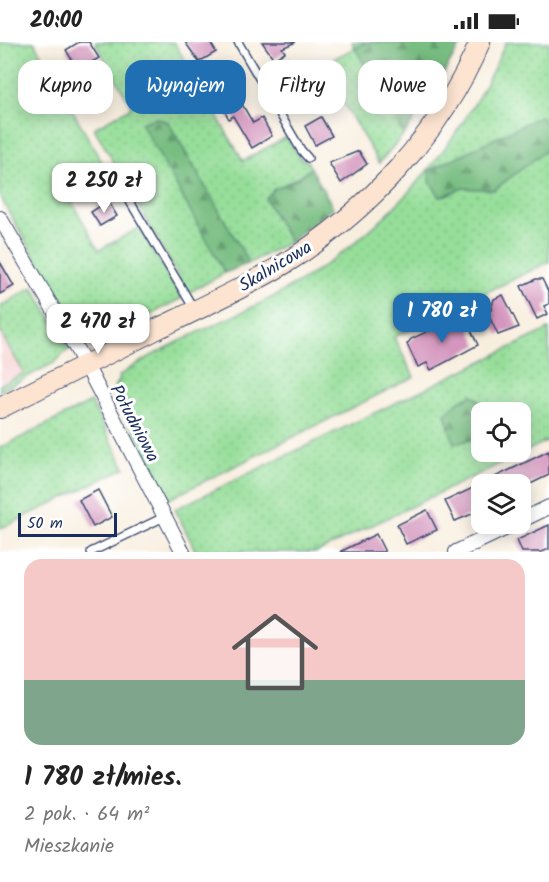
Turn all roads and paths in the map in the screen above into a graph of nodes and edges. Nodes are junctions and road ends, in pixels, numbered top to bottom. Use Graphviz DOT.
graph roads {
  1 [pos="238,42"];
  2 [pos="480,42"];
  3 [pos="308,158"];
  4 [pos="129,200"];
  5 [pos="0,218"];
  6 [pos="195,310"];
  7 [pos="86,365"];
  8 [pos="0,408"];
  9 [pos="549,507"];
  10 [pos="531,516"];
  11 [pos="164,517"];
  12 [pos="494,534"];
  13 [pos="91,552"];
  14 [pos="183,552"];
  15 [pos="456,552"];
  1 -- 3 [label="lane"];
  2 -- 6 [label="street, Skalnicowa"];
  4 -- 6 [label="lane"];
  5 -- 7 [label="street, Południowa"];
  6 -- 7 [label="street, Skalnicowa"];
  7 -- 8 [label="street, Skalnicowa"];
  7 -- 11 [label="street, Południowa"];
  9 -- 10 [label="street"];
  11 -- 13 [label="lane"];
  11 -- 14 [label="street, Południowa"];
  12 -- 15 [label="street"];
}
